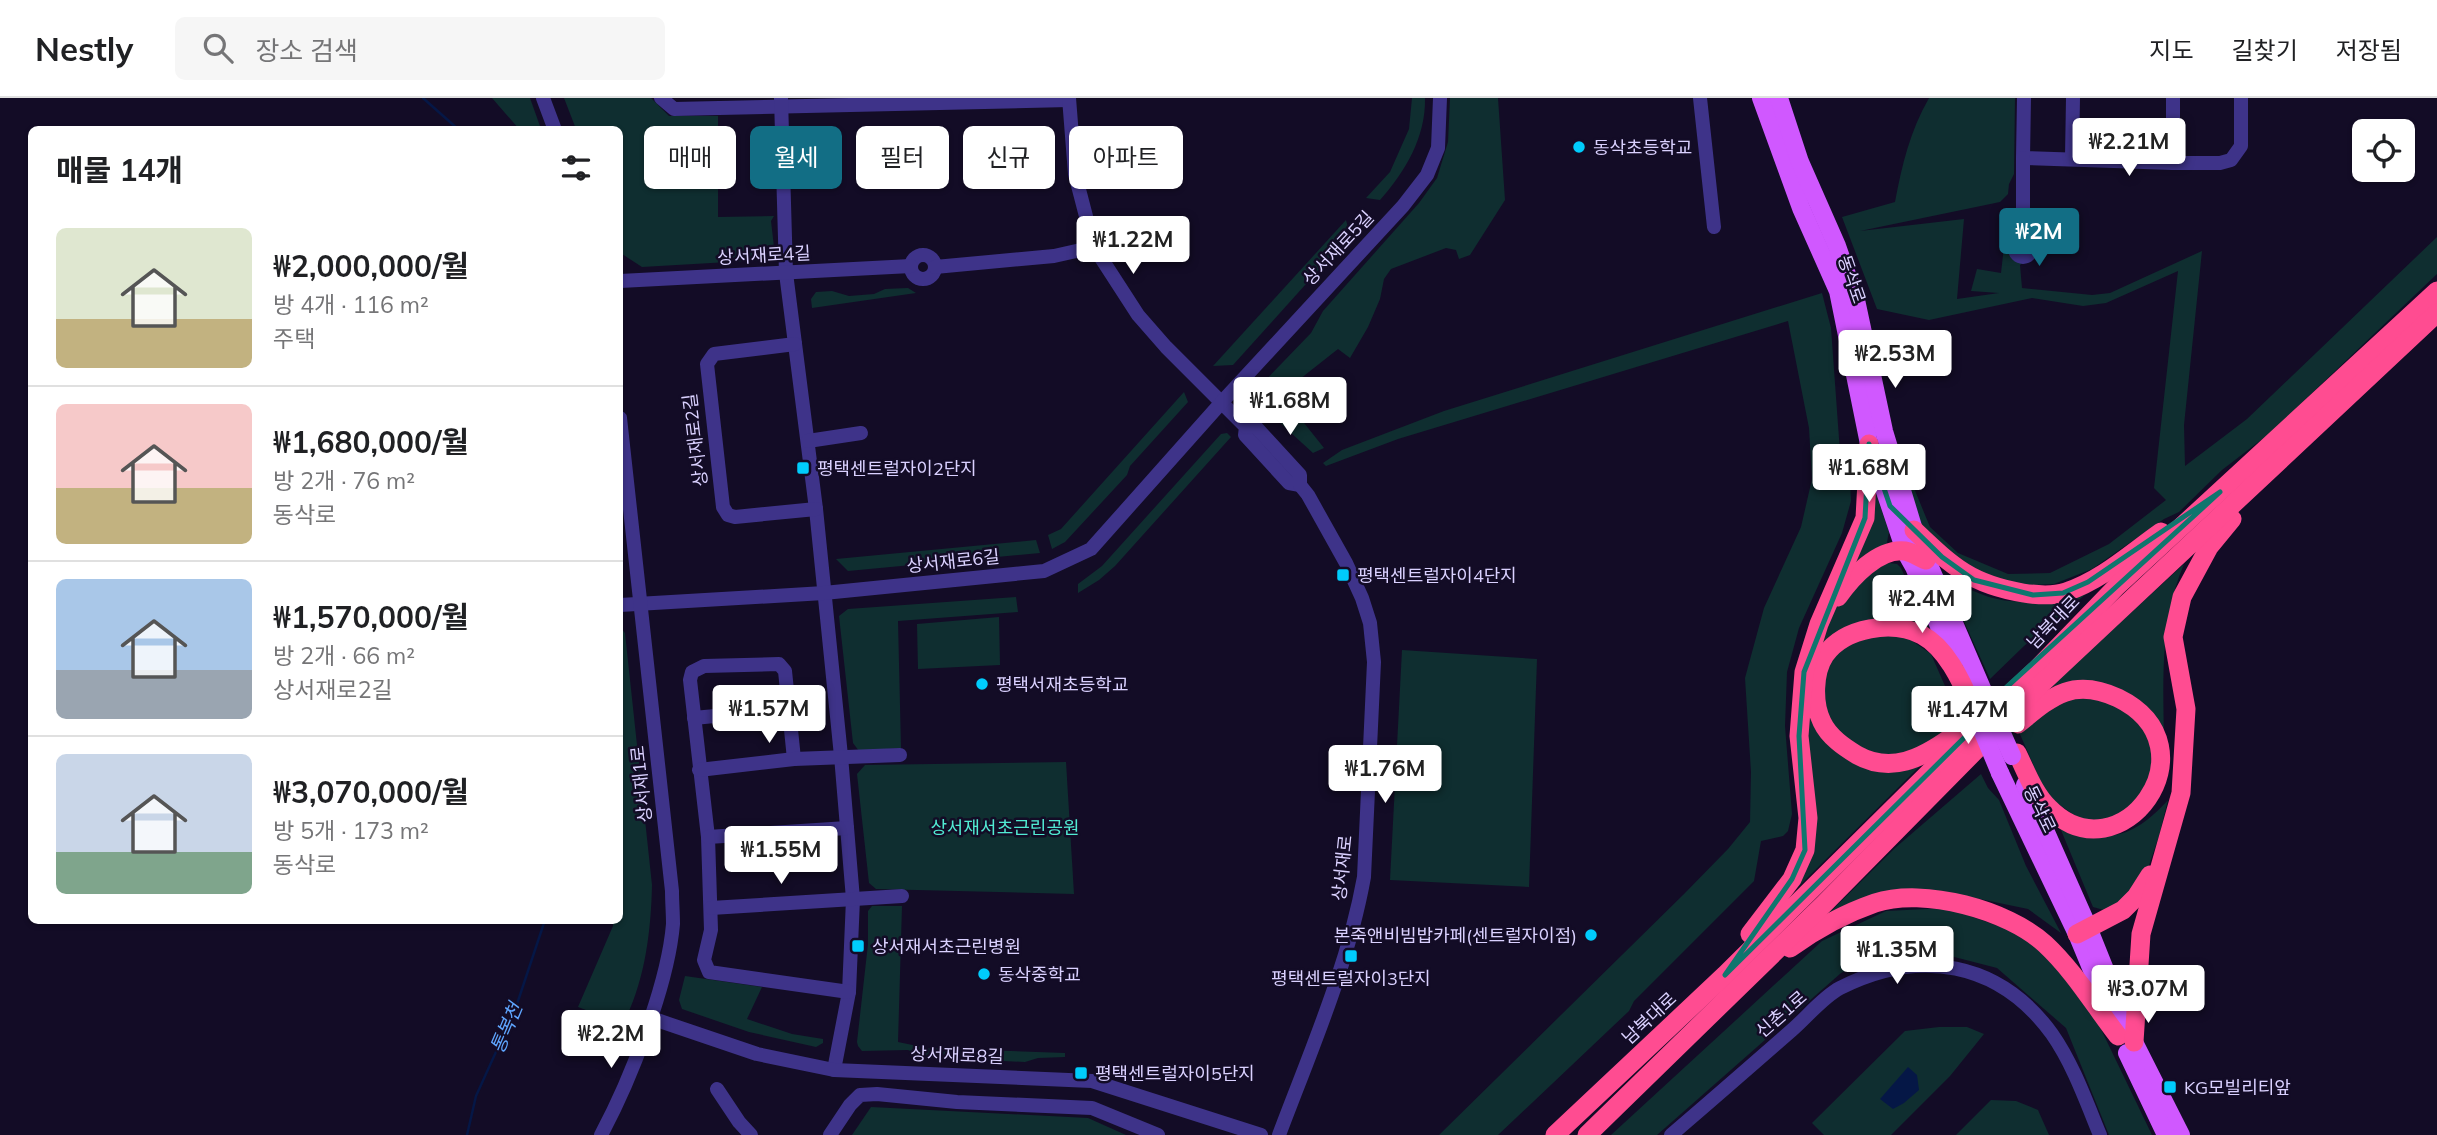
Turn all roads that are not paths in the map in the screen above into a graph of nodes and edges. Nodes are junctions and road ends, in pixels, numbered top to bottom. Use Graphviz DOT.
graph roads {
  1 [pos="543,98"];
  2 [pos="1440,98"];
  3 [pos="1700,98"];
  4 [pos="1761,98"];
  5 [pos="1779,98"];
  6 [pos="2024,98"];
  7 [pos="2073,98"];
  8 [pos="2172,98"];
  9 [pos="2241,98"];
  10 [pos="1069,99"];
  11 [pos="998,100"];
  12 [pos="781,102"];
  13 [pos="666,103"];
  14 [pos="554,126"];
  15 [pos="2023,158"];
  16 [pos="2072,158"];
  17 [pos="2173,163"];
  18 [pos="1714,227"];
  19 [pos="2023,241"];
  20 [pos="1094,247"];
  21 [pos="786,273"];
  22 [pos="623,281"];
  23 [pos="2437,291"];
  24 [pos="2437,313"];
  25 [pos="795,344"];
  26 [pos="1221,403"];
  27 [pos="861,433"];
  28 [pos="808,441"];
  29 [pos="623,444"];
  30 [pos="1869,444"];
  31 [pos="2270,471"];
  32 [pos="2220,492"];
  33 [pos="816,509"];
  34 [pos="1914,530"];
  35 [pos="1905,551"];
  36 [pos="1926,560"];
  37 [pos="824,593"];
  38 [pos="641,603"];
  39 [pos="623,605"];
  40 [pos="1819,624"];
  41 [pos="2069,634"];
  42 [pos="1977,698"];
  43 [pos="788,709"];
  44 [pos="694,718"];
  45 [pos="900,755"];
  46 [pos="2014,755"];
  47 [pos="841,756"];
  48 [pos="794,759"];
  49 [pos="699,770"];
  50 [pos="1931,796"];
  51 [pos="847,828"];
  52 [pos="708,837"];
  53 [pos="2165,848"];
  54 [pos="902,896"];
  55 [pos="853,899"];
  56 [pos="711,908"];
  57 [pos="2083,930"];
  58 [pos="1725,975"];
  59 [pos="1744,982"];
  60 [pos="849,992"];
  61 [pos="650,1018"];
  62 [pos="2126,1039"];
  63 [pos="834,1070"];
  64 [pos="717,1089"];
  65 [pos="601,1135"];
  66 [pos="751,1135"];
  67 [pos="830,1135"];
  68 [pos="1158,1135"];
  69 [pos="1261,1135"];
  70 [pos="1279,1135"];
  71 [pos="1555,1135"];
  72 [pos="1587,1135"];
  73 [pos="1671,1135"];
  74 [pos="2100,1135"];
  75 [pos="2166,1135"];
  76 [pos="2181,1135"];
  1 -- 14 [label="street"];
  2 -- 26 [label="street, 상서재로5길"];
  3 -- 18 [label="street"];
  4 -- 30 [label="main road, 동삭로"];
  5 -- 34 [label="main road, 동삭로"];
  6 -- 15 [label="street"];
  7 -- 16 [label="street"];
  8 -- 17 [label="street"];
  9 -- 17 [label="street"];
  10 -- 11 [label="street"];
  10 -- 20 [label="street, 상서재로"];
  11 -- 12 [label="street"];
  12 -- 13 [label="street"];
  12 -- 21 [label="street"];
  15 -- 16 [label="street"];
  15 -- 19 [label="street"];
  16 -- 17 [label="street"];
  20 -- 21 [label="street, 상서재로4길"];
  20 -- 26 [label="street, 상서재로"];
  21 -- 22 [label="street, 상서재로4길"];
  21 -- 25 [label="street"];
  23 -- 32 [label="highway, 남북대로"];
  24 -- 31 [label="highway, 남북대로"];
  25 -- 28 [label="street"];
  25 -- 33 [label="street, 상서재로2길"];
  26 -- 37 [label="street, 상서재로6길"];
  26 -- 70 [label="street, 상서재로"];
  27 -- 28 [label="street"];
  28 -- 33 [label="street"];
  29 -- 38 [label="street, 상서재1로"];
  30 -- 35 [label="main road, 동삭로"];
  30 -- 40 [label="highway"];
  31 -- 50 [label="highway, 남북대로"];
  31 -- 53 [label="highway"];
  32 -- 34 [label="highway"];
  32 -- 41 [label="highway, 남북대로"];
  33 -- 37 [label="street"];
  34 -- 36 [label="main road, 동삭로"];
  35 -- 36 [label="highway"];
  35 -- 40 [label="highway"];
  35 -- 42 [label="main road, 동삭로"];
  36 -- 42 [label="main road, 동삭로"];
  37 -- 38 [label="street, 상서재로6길"];
  37 -- 47 [label="street"];
  38 -- 39 [label="street, 상서재로6길"];
  38 -- 61 [label="street, 상서재1로"];
  40 -- 58 [label="highway"];
  41 -- 42 [label="highway"];
  41 -- 58 [label="highway, 남북대로"];
  42 -- 46 [label="main road, 동삭로, bridge"];
  42 -- 57 [label="main road, 동삭로, bridge"];
  43 -- 44 [label="street"];
  43 -- 44 [label="street"];
  43 -- 48 [label="street"];
  44 -- 49 [label="street"];
  45 -- 47 [label="street"];
  46 -- 50 [label="highway"];
  46 -- 57 [label="main road, 동삭로"];
  47 -- 48 [label="street"];
  47 -- 51 [label="street"];
  48 -- 49 [label="street"];
  49 -- 52 [label="street"];
  50 -- 59 [label="highway, 남북대로"];
  51 -- 52 [label="street"];
  51 -- 55 [label="street"];
  52 -- 56 [label="street"];
  53 -- 57 [label="highway"];
  53 -- 62 [label="highway"];
  54 -- 55 [label="street"];
  55 -- 56 [label="street"];
  55 -- 60 [label="street"];
  56 -- 60 [label="street"];
  57 -- 62 [label="main road, 동삭로"];
  58 -- 71 [label="highway, 남북대로"];
  59 -- 62 [label="highway"];
  59 -- 72 [label="highway, 남북대로"];
  60 -- 63 [label="street"];
  61 -- 63 [label="street, 상서재로8길"];
  61 -- 65 [label="street, 상서재1로"];
  62 -- 75 [label="main road, 동삭로"];
  62 -- 76 [label="main road, 동삭로"];
  63 -- 69 [label="street, 상서재로8길"];
  64 -- 66 [label="street"];
  67 -- 68 [label="street"];
  73 -- 74 [label="street, 신촌1로"];
}
